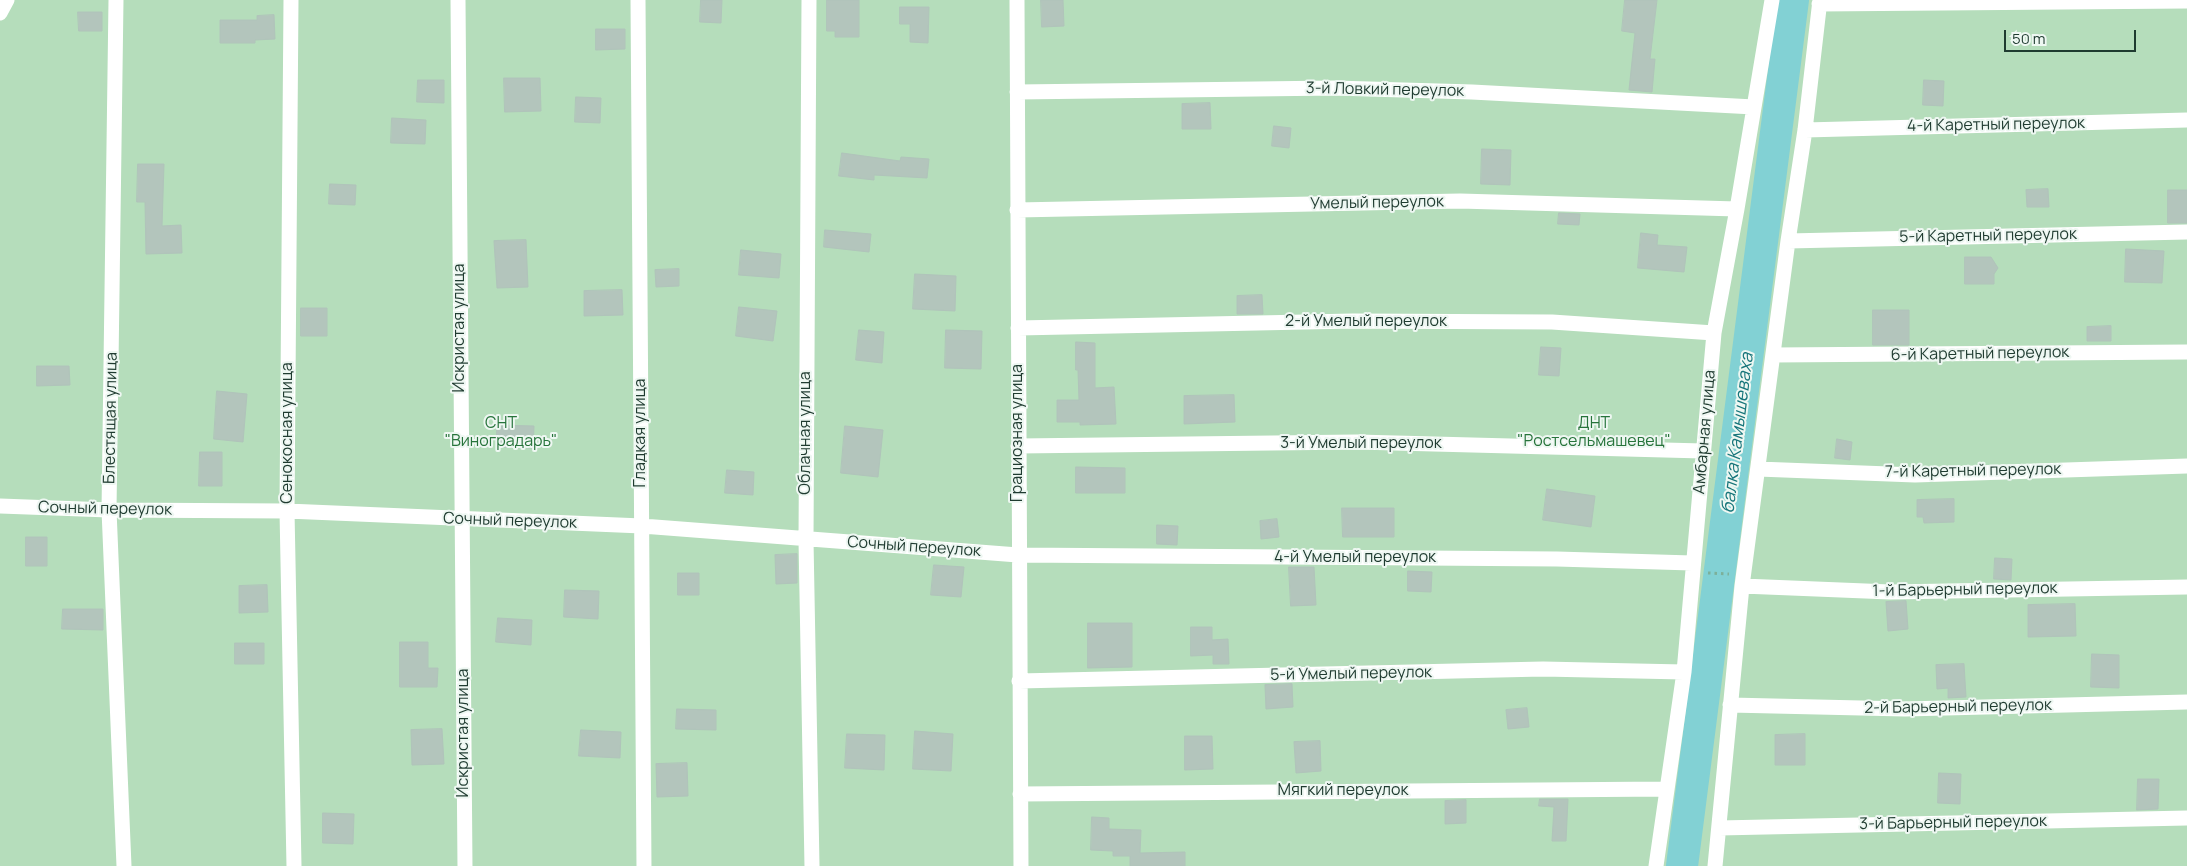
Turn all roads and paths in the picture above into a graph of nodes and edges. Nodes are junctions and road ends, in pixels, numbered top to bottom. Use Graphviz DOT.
graph roads {
  1 [pos="7,0"];
  2 [pos="116,0"];
  3 [pos="291,0"];
  4 [pos="458,0"];
  5 [pos="638,0"];
  6 [pos="809,0"];
  7 [pos="1017,0"];
  8 [pos="1772,0"];
  9 [pos="2187,1"];
  10 [pos="1820,2"];
  11 [pos="0,13"];
  12 [pos="1017,92"];
  13 [pos="1754,108"];
  14 [pos="2187,120"];
  15 [pos="1805,130"];
  16 [pos="1737,209"];
  17 [pos="1017,210"];
  18 [pos="2187,232"];
  19 [pos="1788,241"];
  20 [pos="1018,328"];
  21 [pos="1714,333"];
  22 [pos="2187,352"];
  23 [pos="1773,356"];
  24 [pos="1018,446"];
  25 [pos="1703,450"];
  26 [pos="2187,466"];
  27 [pos="1758,469"];
  28 [pos="0,506"];
  29 [pos="109,510"];
  30 [pos="287,512"];
  31 [pos="462,519"];
  32 [pos="642,526"];
  33 [pos="806,540"];
  34 [pos="1018,555"];
  35 [pos="1693,568"];
  36 [pos="1744,580"];
  37 [pos="2187,587"];
  38 [pos="1684,672"];
  39 [pos="1019,681"];
  40 [pos="2187,702"];
  41 [pos="1730,705"];
  42 [pos="1666,789"];
  43 [pos="1020,794"];
  44 [pos="2187,818"];
  45 [pos="1719,828"];
  46 [pos="124,866"];
  47 [pos="294,866"];
  48 [pos="465,866"];
  49 [pos="644,866"];
  50 [pos="812,866"];
  51 [pos="1021,866"];
  52 [pos="1656,866"];
  53 [pos="1715,866"];
  1 -- 11 [label="street"];
  2 -- 29 [label="street, Блестящая улица"];
  3 -- 30 [label="street, Сенокосная улица"];
  4 -- 31 [label="street, Искристая улица"];
  5 -- 32 [label="street, Гладкая улица"];
  6 -- 33 [label="street, Облачная улица"];
  7 -- 12 [label="street, Грациозная улица"];
  8 -- 13 [label="street, Амбарная улица"];
  9 -- 10 [label="street"];
  10 -- 15 [label="street"];
  12 -- 13 [label="street, 3-й Ловкий переулок"];
  12 -- 17 [label="street, Грациозная улица"];
  13 -- 16 [label="street, Амбарная улица"];
  14 -- 15 [label="street, 4-й Каретный переулок"];
  15 -- 19 [label="street"];
  16 -- 17 [label="street, Умелый переулок"];
  16 -- 21 [label="street, Амбарная улица"];
  17 -- 20 [label="street, Грациозная улица"];
  18 -- 19 [label="street, 5-й Каретный переулок"];
  19 -- 23 [label="street"];
  20 -- 21 [label="street, 2-й Умелый переулок"];
  20 -- 24 [label="street, Грациозная улица"];
  21 -- 25 [label="street, Амбарная улица"];
  22 -- 23 [label="street, 6-й Каретный переулок"];
  23 -- 27 [label="street"];
  24 -- 25 [label="street, 3-й Умелый переулок"];
  24 -- 34 [label="street, Грациозная улица"];
  25 -- 35 [label="street, Амбарная улица"];
  26 -- 27 [label="street, 7-й Каретный переулок"];
  27 -- 36 [label="street"];
  28 -- 29 [label="street, Сочный переулок"];
  29 -- 30 [label="street, Сочный переулок"];
  29 -- 46 [label="street, Блестящая улица"];
  30 -- 31 [label="street, Сочный переулок"];
  30 -- 47 [label="street, Сенокосная улица"];
  31 -- 32 [label="street, Сочный переулок"];
  31 -- 48 [label="street, Искристая улица"];
  32 -- 33 [label="street, Сочный переулок"];
  32 -- 49 [label="street, Гладкая улица"];
  33 -- 34 [label="street, Сочный переулок"];
  33 -- 50 [label="street, Облачная улица"];
  34 -- 35 [label="street, 4-й Умелый переулок"];
  34 -- 39 [label="street, Грациозная улица"];
  35 -- 36 [label="path"];
  35 -- 38 [label="street, Амбарная улица"];
  36 -- 37 [label="street, 1-й Барьерный переулок"];
  36 -- 41 [label="street"];
  38 -- 39 [label="street, 5-й Умелый переулок"];
  38 -- 42 [label="street, Амбарная улица"];
  39 -- 43 [label="street, Грациозная улица"];
  40 -- 41 [label="street, 2-й Барьерный переулок"];
  41 -- 45 [label="street"];
  42 -- 43 [label="street, Мягкий переулок"];
  42 -- 52 [label="street, Амбарная улица"];
  43 -- 51 [label="street, Грациозная улица"];
  44 -- 45 [label="street, 3-й Барьерный переулок"];
  45 -- 53 [label="street"];
}
